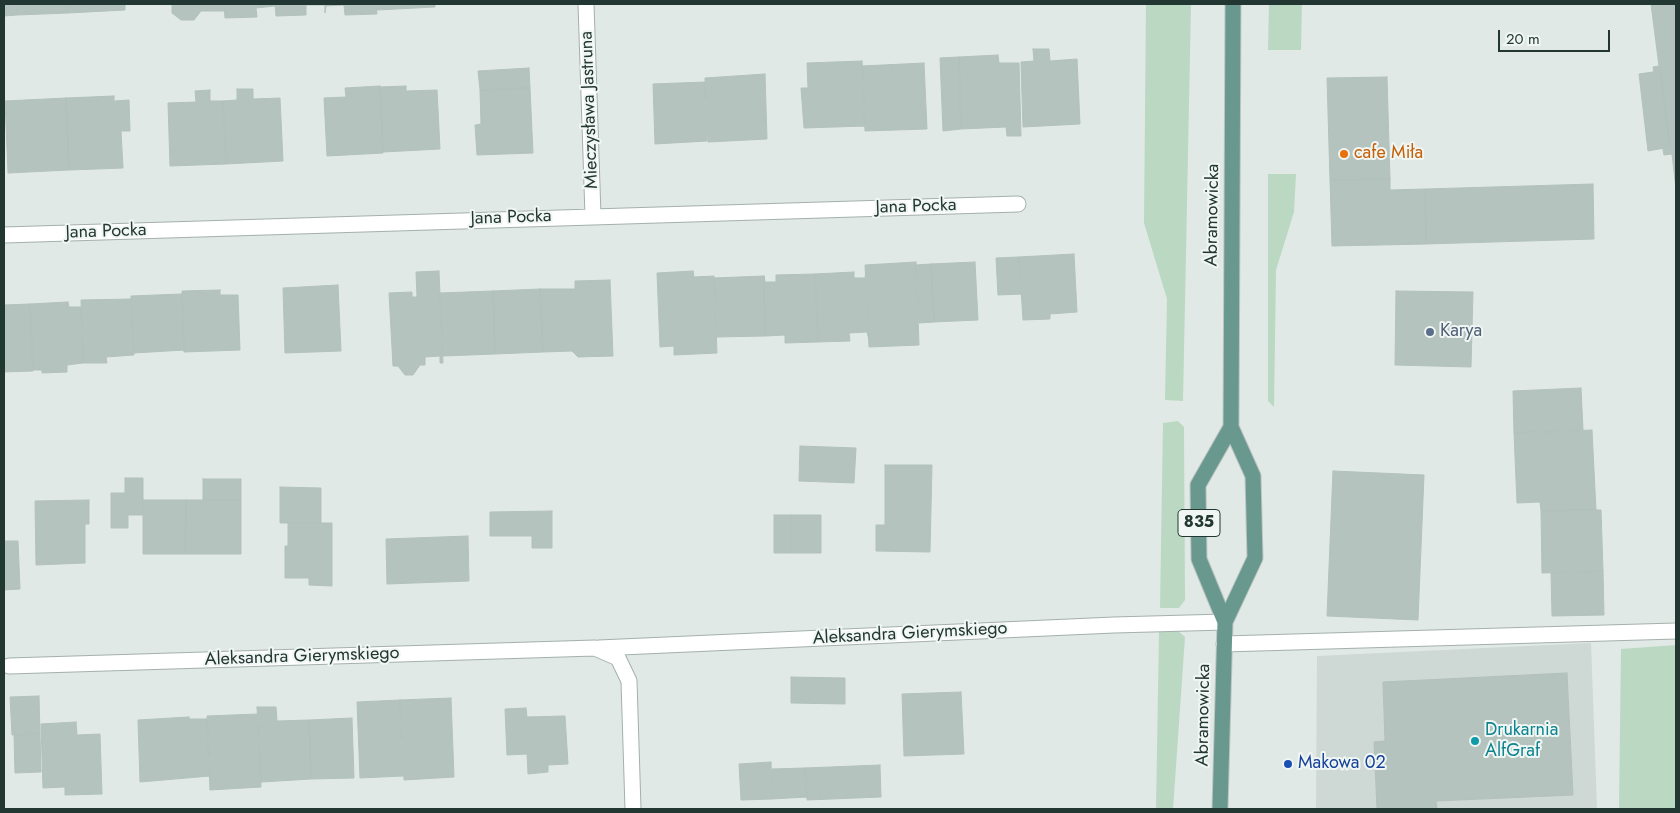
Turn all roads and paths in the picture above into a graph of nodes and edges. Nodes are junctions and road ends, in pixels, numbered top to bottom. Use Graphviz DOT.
graph roads {
  1 [pos="586,4"];
  2 [pos="1233,4"];
  3 [pos="1018,204"];
  4 [pos="593,216"];
  5 [pos="4,235"];
  6 [pos="1231,427"];
  7 [pos="1225,622"];
  8 [pos="1676,631"];
  9 [pos="1224,644"];
  10 [pos="595,648"];
  11 [pos="9,666"];
  12 [pos="632,809"];
  13 [pos="1220,809"];
  1 -- 4 [label="street, Mieczysława Jastruna"];
  2 -- 6 [label="main road, Abramowicka / 835"];
  3 -- 4 [label="street, Jana Pocka"];
  4 -- 5 [label="street, Jana Pocka"];
  6 -- 7 [label="main road, Abramowicka / 835"];
  6 -- 7 [label="main road, Abramowicka / 835"];
  7 -- 9 [label="main road, Abramowicka / 835"];
  7 -- 10 [label="street, Aleksandra Gierymskiego"];
  8 -- 9 [label="street"];
  9 -- 13 [label="main road, Abramowicka / 835"];
  10 -- 11 [label="street, Aleksandra Gierymskiego"];
  10 -- 12 [label="street, Aleksandra Gierymskiego"];
}
